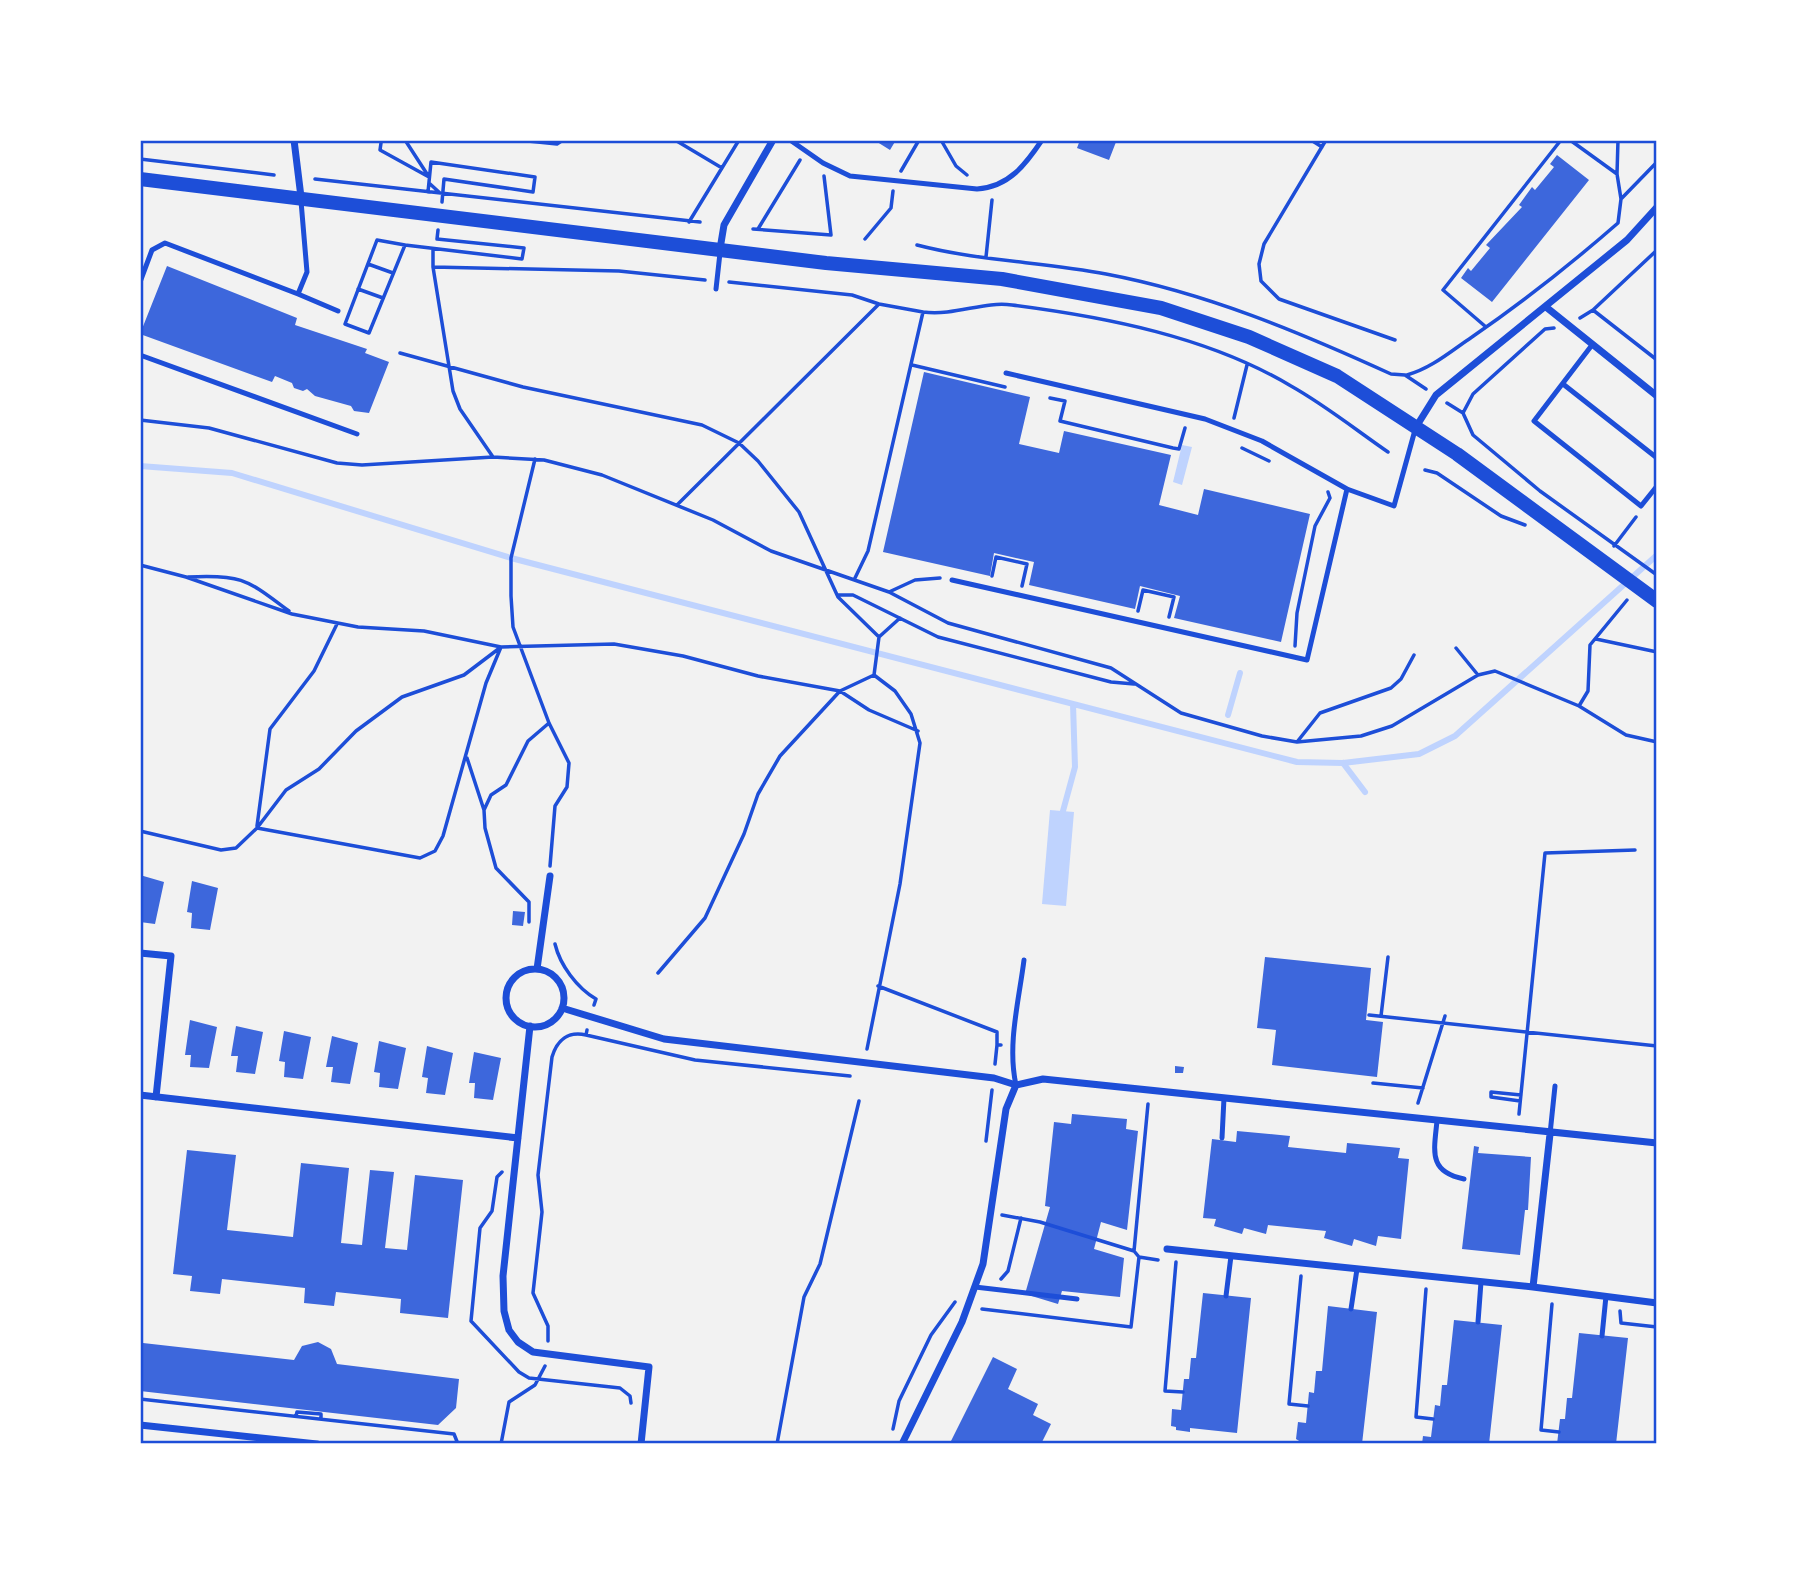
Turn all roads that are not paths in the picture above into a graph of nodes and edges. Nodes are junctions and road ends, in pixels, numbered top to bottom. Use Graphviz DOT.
graph roads {
  1 [pos="294,140"];
  2 [pos="773,140"];
  3 [pos="790,140"];
  4 [pos="1042,140"];
  5 [pos="140,179"];
  6 [pos="300,197"];
  7 [pos="1657,207"];
  8 [pos="720,250"];
  9 [pos="140,282"];
  10 [pos="716,289"];
  11 [pos="298,294"];
  12 [pos="1546,307"];
  13 [pos="338,312"];
  14 [pos="1592,345"];
  15 [pos="140,355"];
  16 [pos="1006,373"];
  17 [pos="1563,384"];
  18 [pos="1657,396"];
  19 [pos="1416,428"];
  20 [pos="357,434"];
  21 [pos="1657,458"];
  22 [pos="1657,486"];
  23 [pos="1347,489"];
  24 [pos="952,580"];
  25 [pos="1657,601"];
  26 [pos="550,876"];
  27 [pos="140,953"];
  28 [pos="1024,960"];
  29 [pos="537,969"];
  30 [pos="562,1008"];
  31 [pos="530,1026"];
  32 [pos="1016,1085"];
  33 [pos="1555,1086"];
  34 [pos="140,1095"];
  35 [pos="156,1097"];
  36 [pos="1224,1098"];
  37 [pos="1437,1121"];
  38 [pos="1550,1134"];
  39 [pos="518,1138"];
  40 [pos="1222,1138"];
  41 [pos="1657,1143"];
  42 [pos="1464,1179"];
  43 [pos="1167,1249"];
  44 [pos="1231,1256"];
  45 [pos="1357,1269"];
  46 [pos="1481,1282"];
  47 [pos="975,1287"];
  48 [pos="1533,1287"];
  49 [pos="1226,1296"];
  50 [pos="1606,1296"];
  51 [pos="1077,1300"];
  52 [pos="1657,1303"];
  53 [pos="1352,1309"];
  54 [pos="1478,1322"];
  55 [pos="1602,1336"];
  56 [pos="140,1425"];
  57 [pos="317,1444"];
  58 [pos="642,1444"];
  59 [pos="902,1444"];
  1 -- 6 [label="street"];
  2 -- 8 [label="street"];
  3 -- 4 [label="lane"];
  5 -- 6 [label="main road"];
  6 -- 8 [label="main road"];
  6 -- 11 [label="lane"];
  7 -- 12 [label="street"];
  8 -- 10 [label="lane"];
  8 -- 19 [label="main road"];
  9 -- 11 [label="lane"];
  11 -- 13 [label="lane"];
  12 -- 14 [label="street"];
  12 -- 19 [label="street"];
  14 -- 17 [label="lane"];
  14 -- 18 [label="street"];
  15 -- 20 [label="lane"];
  16 -- 23 [label="lane"];
  17 -- 21 [label="lane"];
  17 -- 22 [label="lane"];
  19 -- 23 [label="lane"];
  19 -- 25 [label="main road"];
  23 -- 24 [label="lane"];
  26 -- 29 [label="street"];
  27 -- 35 [label="street"];
  28 -- 32 [label="lane"];
  29 -- 30 [label="street"];
  29 -- 31 [label="street"];
  30 -- 31 [label="street"];
  30 -- 32 [label="street"];
  31 -- 39 [label="street"];
  32 -- 36 [label="street"];
  32 -- 47 [label="street"];
  33 -- 38 [label="lane"];
  34 -- 35 [label="street"];
  35 -- 39 [label="street"];
  36 -- 37 [label="street"];
  36 -- 40 [label="lane"];
  37 -- 38 [label="street"];
  37 -- 42 [label="lane"];
  38 -- 41 [label="street"];
  38 -- 48 [label="street"];
  39 -- 58 [label="street"];
  43 -- 44 [label="street"];
  44 -- 45 [label="street"];
  44 -- 49 [label="lane"];
  45 -- 46 [label="street"];
  45 -- 53 [label="lane"];
  46 -- 48 [label="street"];
  46 -- 54 [label="lane"];
  47 -- 51 [label="lane"];
  47 -- 59 [label="street"];
  48 -- 50 [label="street"];
  50 -- 52 [label="street"];
  50 -- 55 [label="lane"];
  56 -- 57 [label="street"];
}
